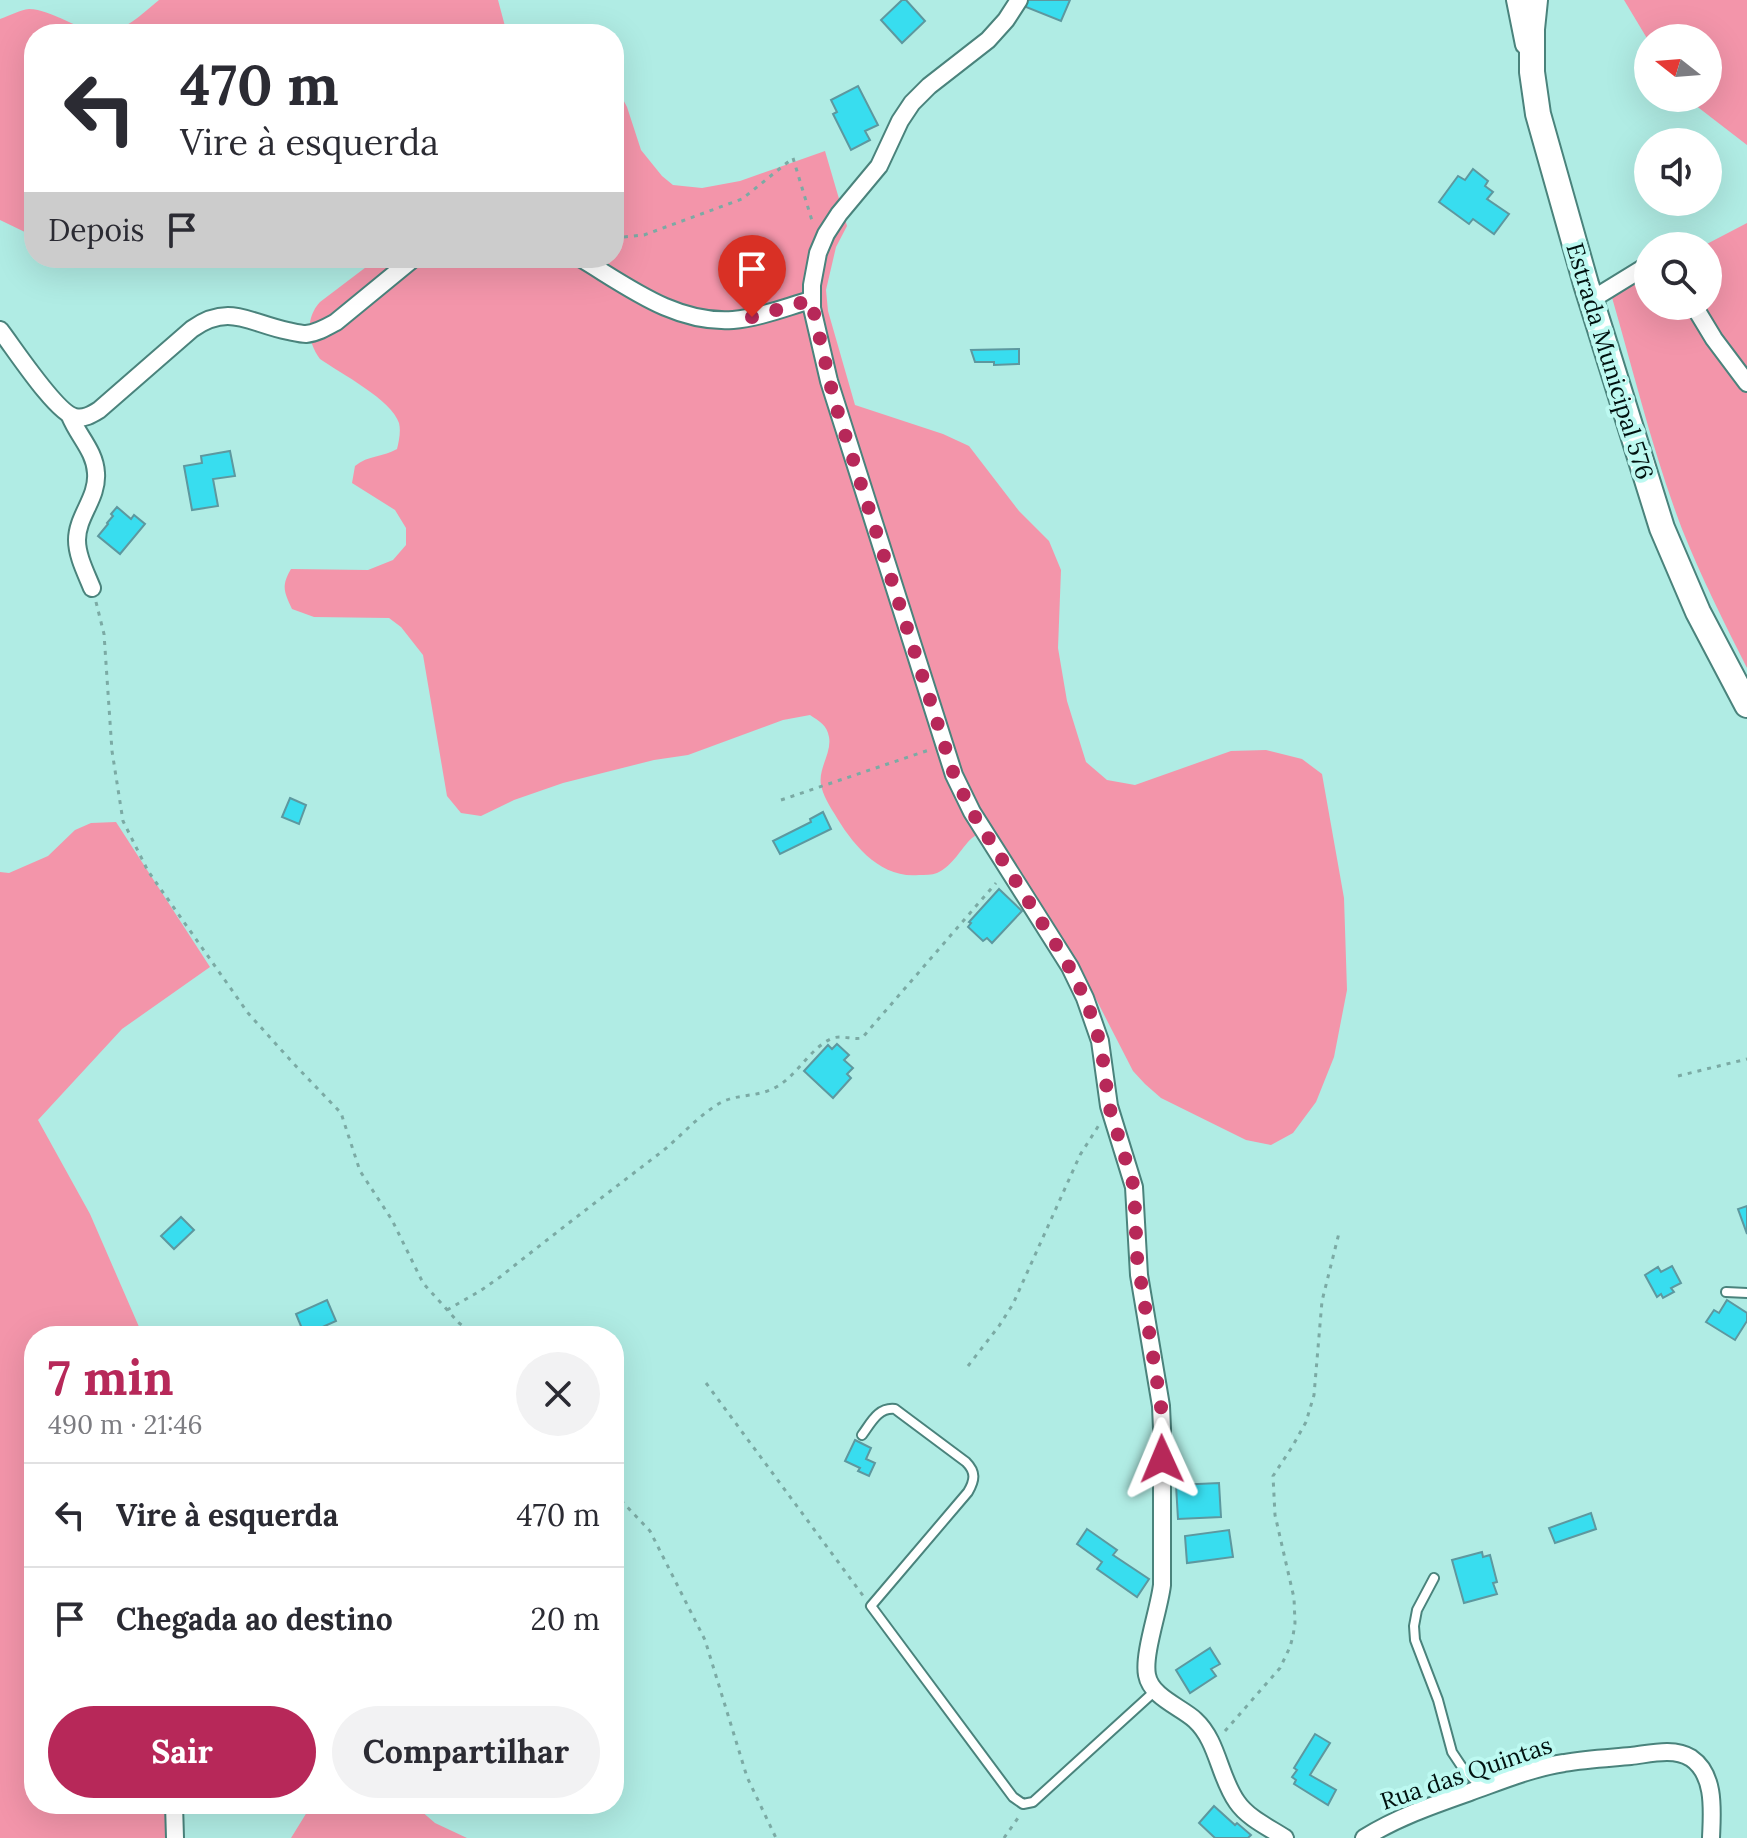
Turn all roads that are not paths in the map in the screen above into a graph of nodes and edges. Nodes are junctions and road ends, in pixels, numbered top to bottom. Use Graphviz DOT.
graph roads {
  1 [pos="1019,0"];
  2 [pos="1515,0"];
  3 [pos="1535,0"];
  4 [pos="1538,114"];
  5 [pos="402,268"];
  6 [pos="597,268"];
  7 [pos="1634,274"];
  8 [pos="811,300"];
  9 [pos="1591,300"];
  10 [pos="1702,320"];
  11 [pos="0,330"];
  12 [pos="1747,383"];
  13 [pos="70,416"];
  14 [pos="92,588"];
  15 [pos="1747,705"];
  16 [pos="1726,1292"];
  17 [pos="1747,1293"];
  18 [pos="862,1435"];
  19 [pos="1434,1578"];
  20 [pos="1155,1691"];
  21 [pos="1482,1788"];
  22 [pos="174,1814"];
  23 [pos="175,1838"];
  24 [pos="1285,1838"];
  25 [pos="1364,1838"];
  26 [pos="1711,1838"];
  1 -- 8 [label="street"];
  2 -- 4 [label="street"];
  3 -- 4 [label="main road, Estrada Municipal 576"];
  4 -- 9 [label="main road, Estrada Municipal 576"];
  5 -- 13 [label="street"];
  6 -- 8 [label="street"];
  7 -- 9 [label="street"];
  8 -- 20 [label="street"];
  9 -- 15 [label="main road, Estrada Municipal 576"];
  10 -- 12 [label="street"];
  11 -- 13 [label="street"];
  13 -- 14 [label="street"];
  16 -- 17 [label="lane"];
  18 -- 20 [label="lane"];
  19 -- 21 [label="lane"];
  20 -- 24 [label="street"];
  21 -- 25 [label="street, Rua das Quintas"];
  21 -- 26 [label="street, Rua das Quintas"];
  22 -- 23 [label="street"];
}
